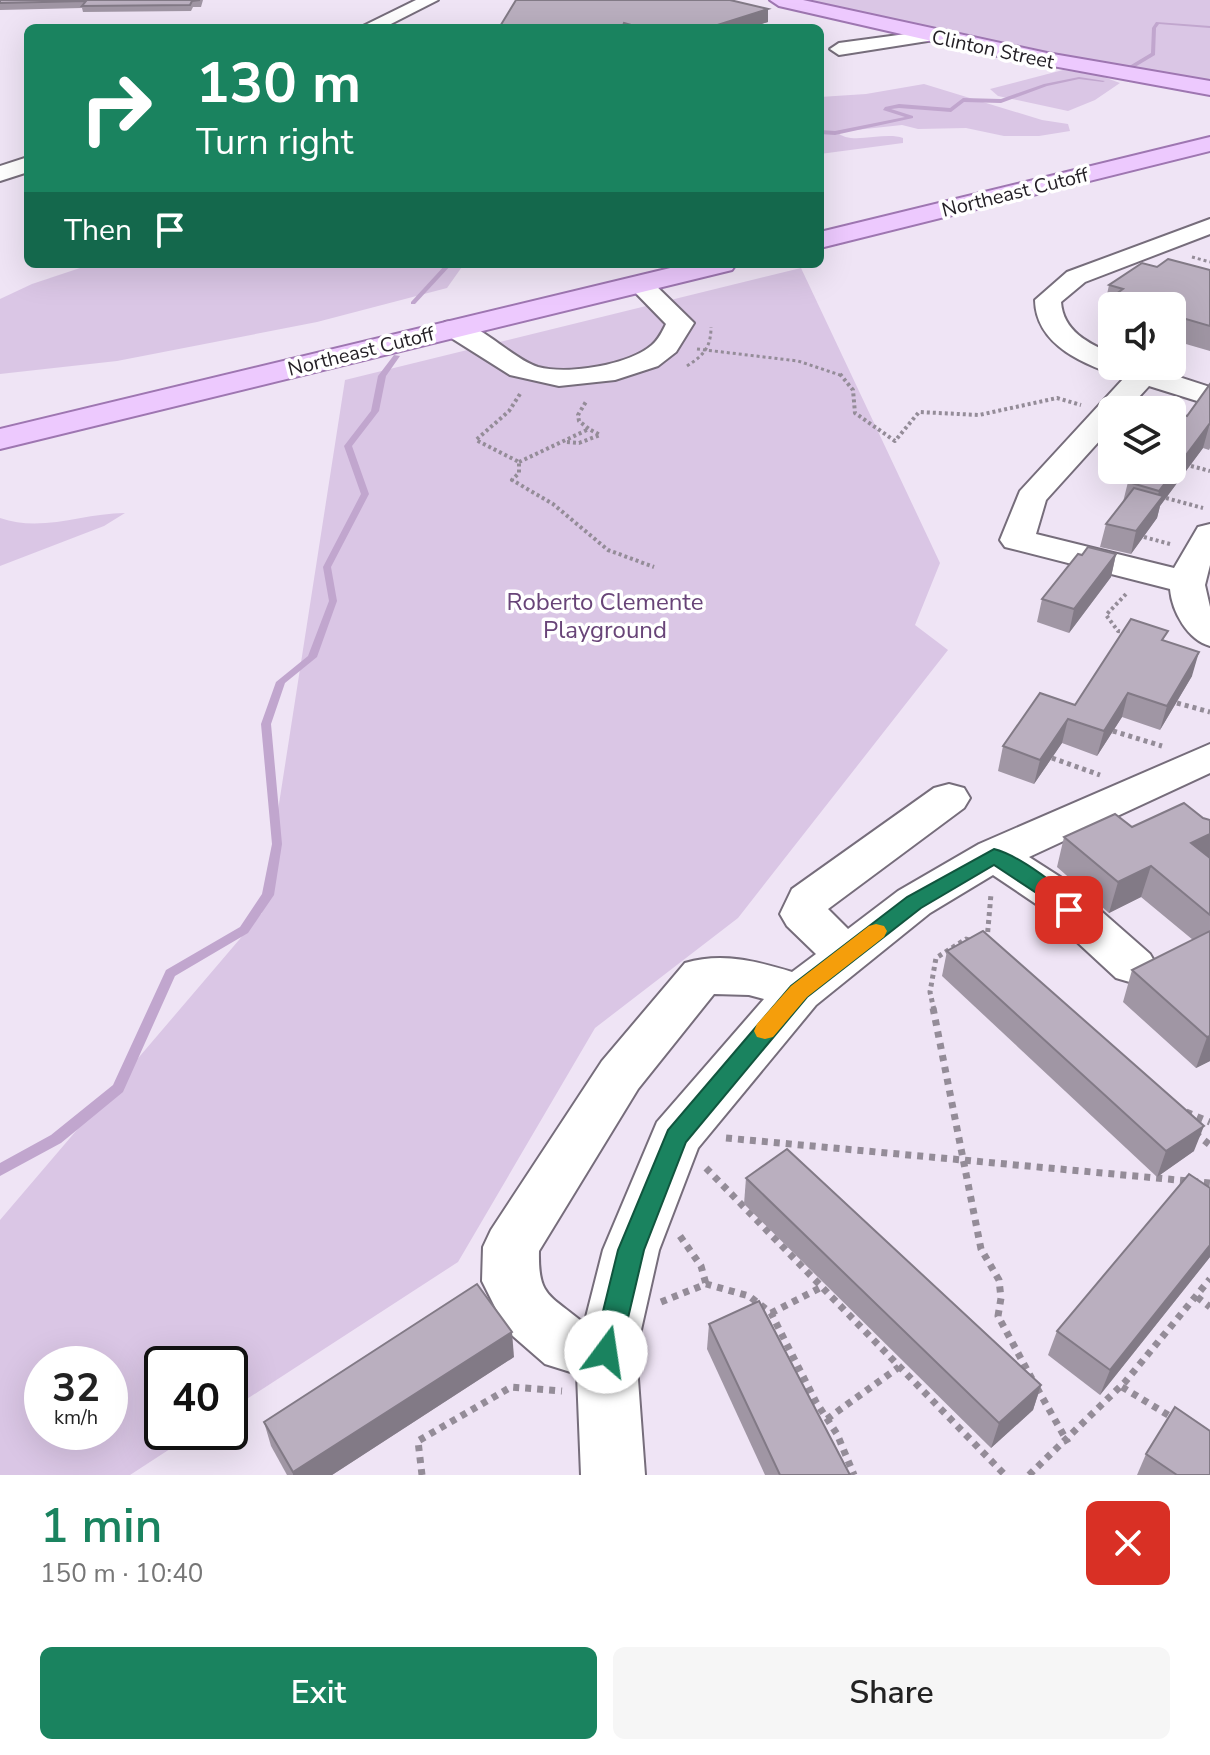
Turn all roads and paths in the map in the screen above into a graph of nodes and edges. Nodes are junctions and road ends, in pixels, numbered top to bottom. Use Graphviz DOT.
graph roads {
  1 [pos="430,0"];
  2 [pos="779,0"];
  3 [pos="377,24"];
  4 [pos="906,31"];
  5 [pos="928,36"];
  6 [pos="829,51"];
  7 [pos="1210,88"];
  8 [pos="1210,144"];
  9 [pos="24,165"];
  10 [pos="0,174"];
  11 [pos="1210,226"];
  12 [pos="824,239"];
  13 [pos="1188,255"];
  14 [pos="1210,262"];
  15 [pos="706,268"];
  16 [pos="640,284"];
  17 [pos="455,328"];
  18 [pos="667,345"];
  19 [pos="1098,358"];
  20 [pos="1115,380"];
  21 [pos="1161,380"];
  22 [pos="525,386"];
  23 [pos="596,391"];
  24 [pos="1210,396"];
  25 [pos="1057,398"];
  26 [pos="589,429"];
  27 [pos="0,439"];
  28 [pos="567,442"];
  29 [pos="519,462"];
  30 [pos="1191,466"];
  31 [pos="1210,471"];
  32 [pos="1166,498"];
  33 [pos="1207,521"];
  34 [pos="1144,537"];
  35 [pos="1177,547"];
  36 [pos="654,567"];
  37 [pos="1186,582"];
  38 [pos="1129,589"];
  39 [pos="1130,633"];
  40 [pos="1210,635"];
  41 [pos="1177,703"];
  42 [pos="1210,712"];
  43 [pos="1113,731"];
  44 [pos="1052,758"];
  45 [pos="1163,776"];
  46 [pos="949,798"];
  47 [pos="993,874"];
  48 [pos="846,955"];
  49 [pos="1133,966"];
  50 [pos="799,992"];
  51 [pos="1173,1106"];
  52 [pos="1210,1122"];
  53 [pos="1186,1125"];
  54 [pos="721,1137"];
  55 [pos="1210,1145"];
  56 [pos="963,1159"];
  57 [pos="705,1167"];
  58 [pos="1210,1183"];
  59 [pos="678,1233"];
  60 [pos="1210,1279"];
  61 [pos="706,1284"];
  62 [pos="822,1287"];
  63 [pos="1197,1297"];
  64 [pos="661,1302"];
  65 [pos="1210,1307"];
  66 [pos="771,1313"];
  67 [pos="606,1352"];
  68 [pos="899,1367"];
  69 [pos="1122,1387"];
  70 [pos="562,1391"];
  71 [pos="827,1419"];
  72 [pos="1184,1426"];
  73 [pos="1068,1443"];
  74 [pos="422,1475"];
  75 [pos="613,1475"];
  76 [pos="854,1475"];
  77 [pos="1005,1475"];
  78 [pos="1029,1475"];
  1 -- 3 [label="street"];
  2 -- 4 [label="main road, Clinton Street"];
  4 -- 5 [label="main road, Clinton Street"];
  4 -- 6 [label="street"];
  5 -- 6 [label="street"];
  5 -- 7 [label="main road, Clinton Street"];
  8 -- 12 [label="main road, Northeast Cutoff"];
  9 -- 10 [label="street"];
  11 -- 19 [label="street"];
  13 -- 14 [label="path"];
  15 -- 16 [label="main road, Northeast Cutoff"];
  16 -- 17 [label="main road, Northeast Cutoff"];
  16 -- 18 [label="street"];
  17 -- 18 [label="street"];
  17 -- 27 [label="main road, Northeast Cutoff"];
  18 -- 25 [label="path"];
  20 -- 37 [label="street"];
  21 -- 24 [label="street"];
  22 -- 29 [label="path"];
  23 -- 26 [label="path"];
  26 -- 28 [label="path"];
  26 -- 28 [label="path"];
  28 -- 29 [label="path"];
  29 -- 36 [label="path"];
  30 -- 31 [label="path"];
  32 -- 33 [label="path"];
  33 -- 37 [label="street"];
  34 -- 35 [label="path"];
  37 -- 40 [label="street"];
  38 -- 39 [label="path"];
  41 -- 42 [label="path"];
  43 -- 45 [label="path"];
  44 -- 45 [label="path"];
  45 -- 47 [label="street"];
  46 -- 48 [label="street"];
  47 -- 48 [label="street"];
  47 -- 49 [label="street"];
  47 -- 56 [label="path"];
  48 -- 50 [label="street"];
  50 -- 67 [label="street"];
  50 -- 67 [label="street"];
  51 -- 52 [label="path"];
  53 -- 55 [label="path"];
  54 -- 56 [label="path"];
  56 -- 58 [label="path"];
  56 -- 73 [label="path"];
  57 -- 62 [label="path"];
  59 -- 61 [label="path"];
  60 -- 63 [label="path"];
  61 -- 64 [label="path"];
  61 -- 66 [label="path"];
  62 -- 66 [label="path"];
  62 -- 68 [label="path"];
  63 -- 65 [label="path"];
  63 -- 69 [label="path"];
  66 -- 71 [label="path"];
  67 -- 75 [label="street"];
  68 -- 71 [label="path"];
  68 -- 77 [label="path"];
  69 -- 72 [label="path"];
  69 -- 73 [label="path"];
  70 -- 74 [label="path"];
  71 -- 76 [label="path"];
  73 -- 78 [label="path"];
}
